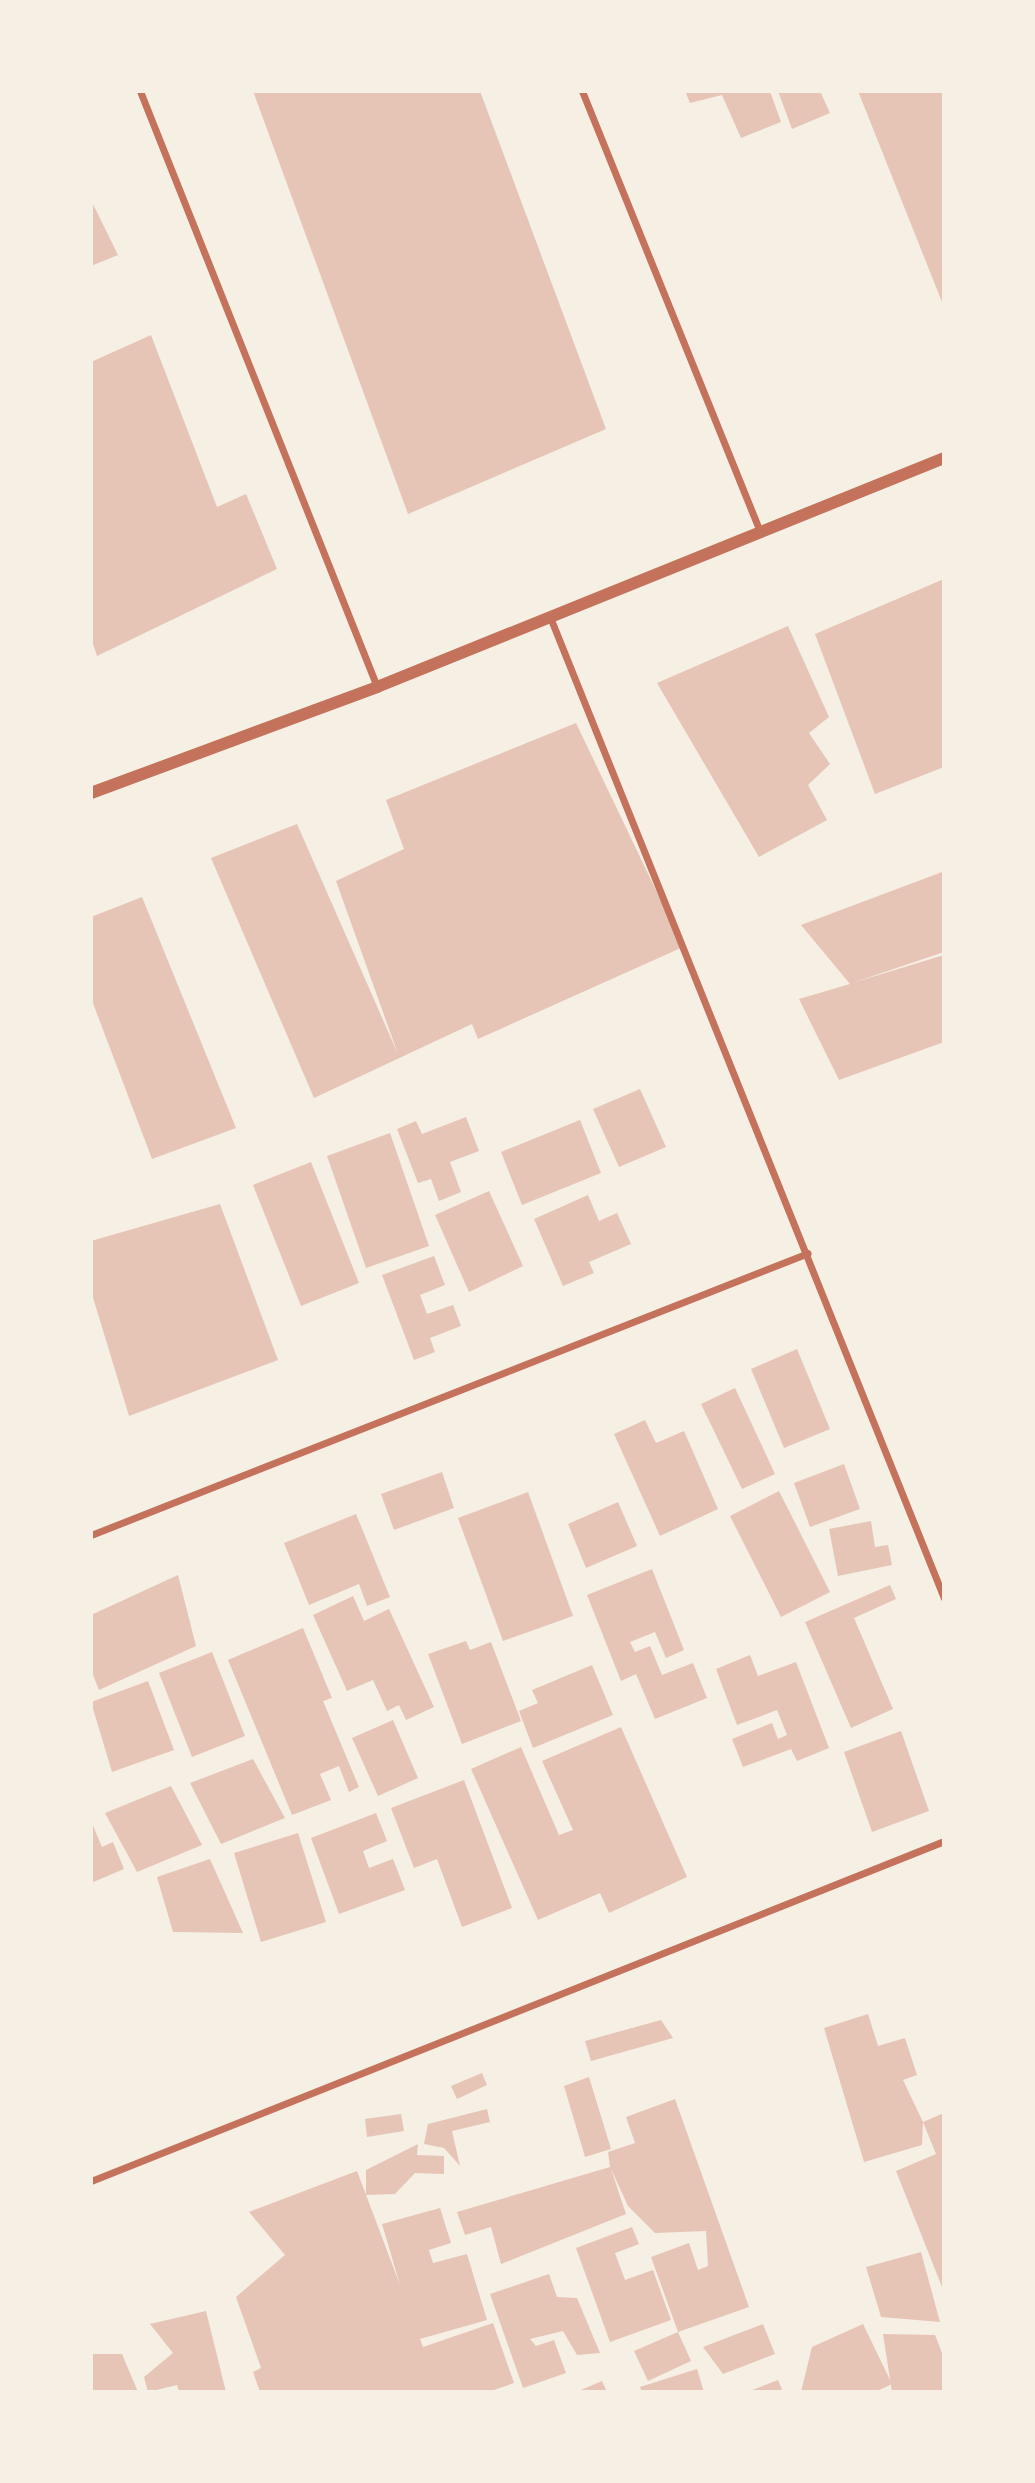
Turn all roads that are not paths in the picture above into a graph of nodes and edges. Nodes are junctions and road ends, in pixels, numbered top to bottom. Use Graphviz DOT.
graph roads {
  1 [pos="140,91"];
  2 [pos="582,91"];
  3 [pos="944,457"];
  4 [pos="761,533"];
  5 [pos="550,617"];
  6 [pos="377,687"];
  7 [pos="91,793"];
  8 [pos="808,1253"];
  9 [pos="91,1535"];
  10 [pos="944,1598"];
  11 [pos="944,1841"];
  12 [pos="91,2181"];
  1 -- 6 [label="street"];
  2 -- 4 [label="street"];
  3 -- 4 [label="street"];
  4 -- 5 [label="street"];
  5 -- 6 [label="street"];
  5 -- 8 [label="street"];
  6 -- 7 [label="street"];
  8 -- 9 [label="street"];
  8 -- 10 [label="street"];
  11 -- 12 [label="street"];
}
